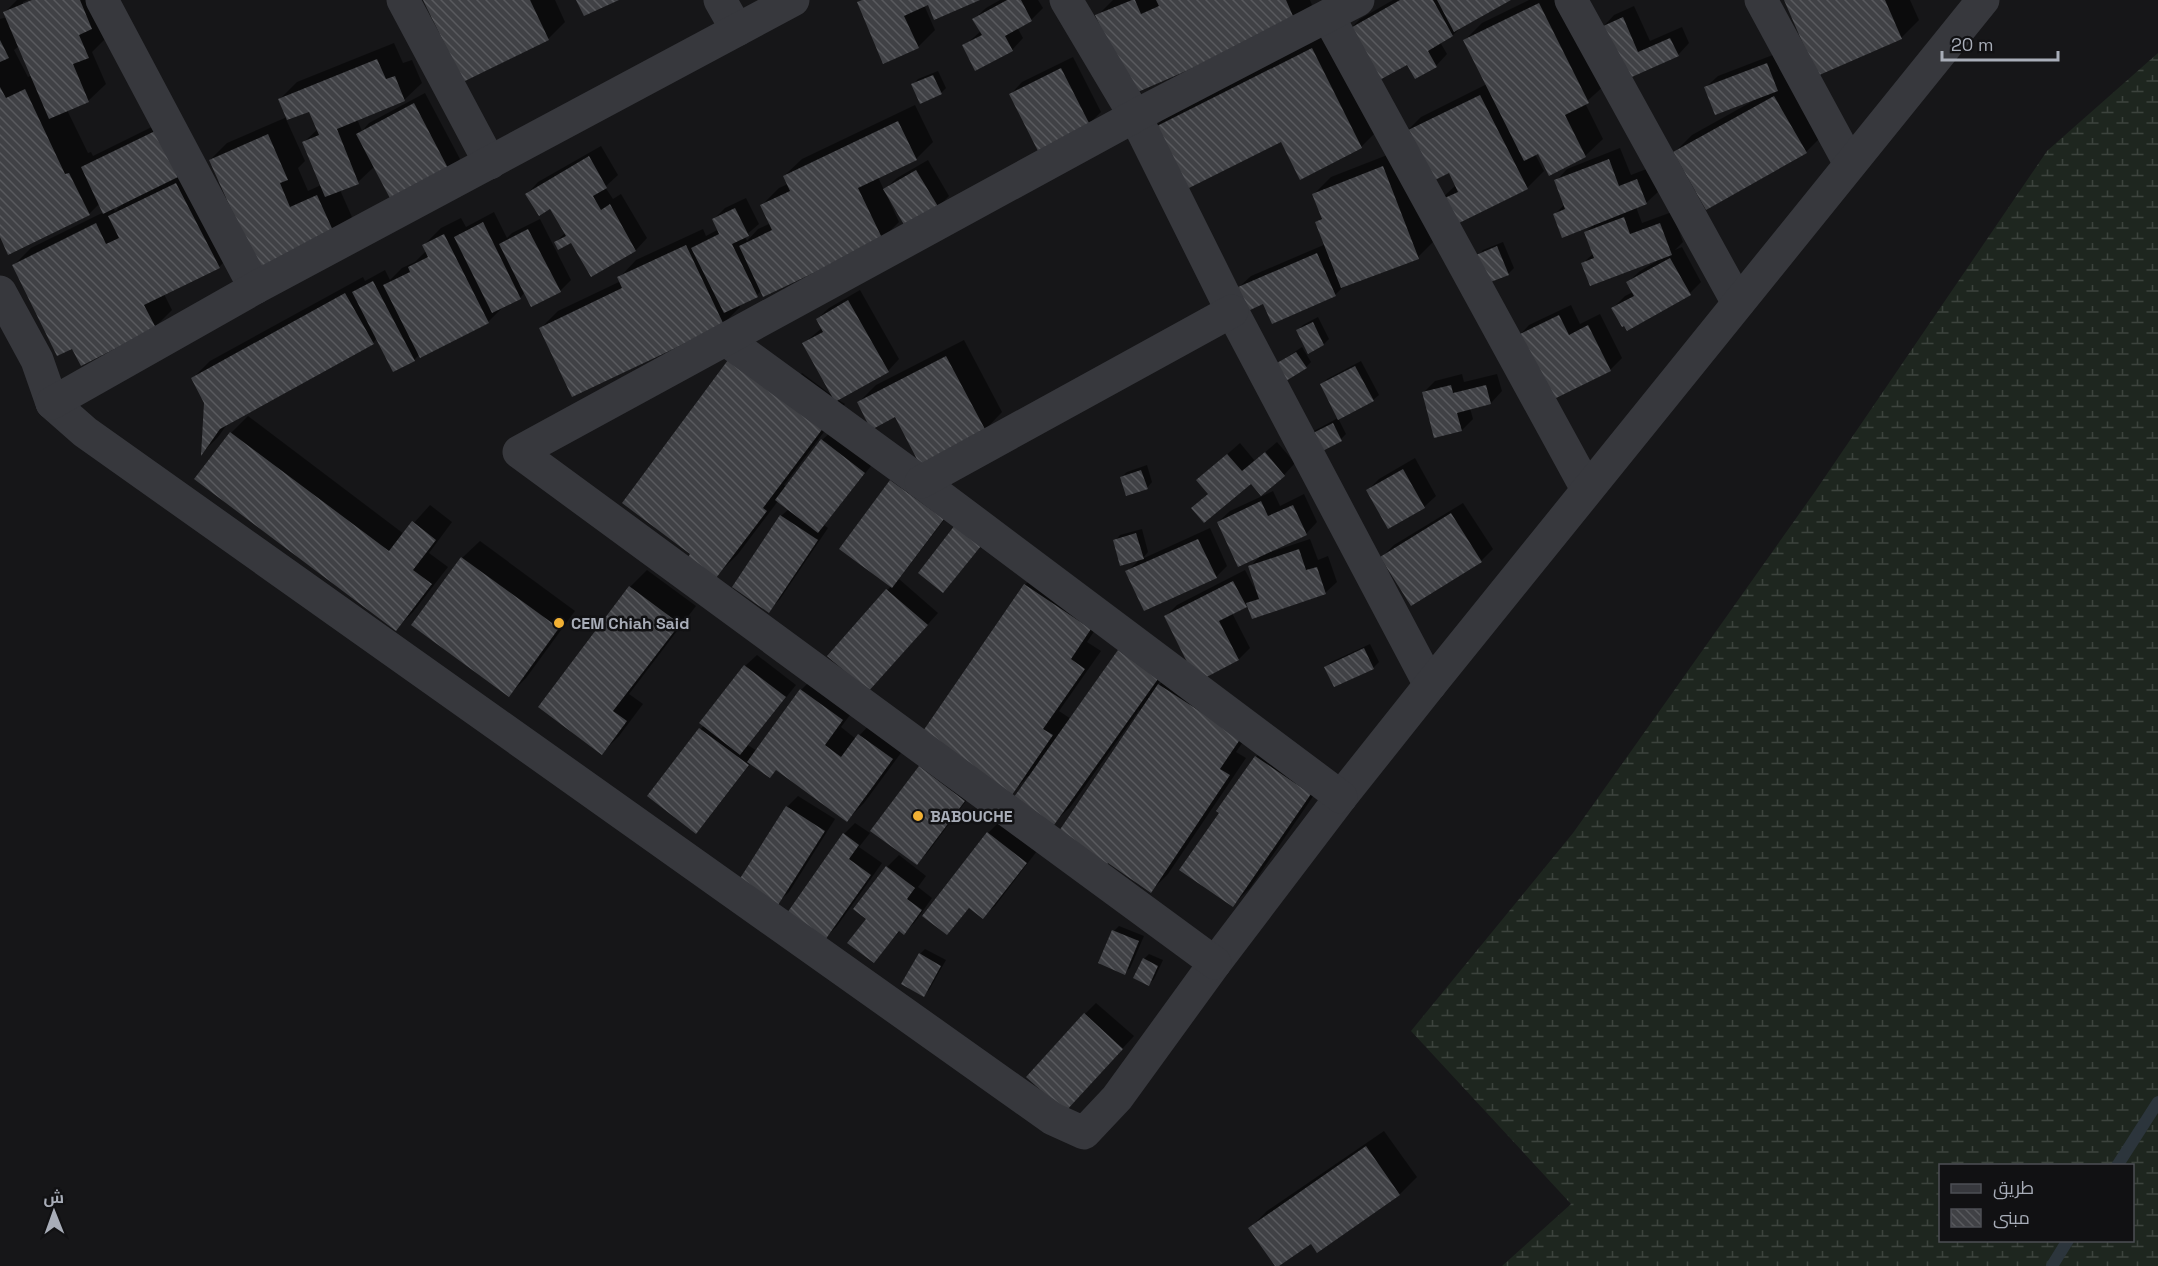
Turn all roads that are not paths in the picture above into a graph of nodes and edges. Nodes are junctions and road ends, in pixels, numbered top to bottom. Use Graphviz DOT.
graph roads {
  1 [pos="102,0"];
  2 [pos="403,0"];
  3 [pos="720,0"];
  4 [pos="793,0"];
  5 [pos="1066,0"];
  6 [pos="1358,0"];
  7 [pos="1571,0"];
  8 [pos="1761,0"];
  9 [pos="1983,0"];
  10 [pos="1328,16"];
  11 [pos="737,30"];
  12 [pos="1135,116"];
  13 [pos="489,163"];
  14 [pos="1850,164"];
  15 [pos="255,288"];
  16 [pos="0,292"];
  17 [pos="1738,303"];
  18 [pos="1232,311"];
  19 [pos="726,340"];
  20 [pos="52,403"];
  21 [pos="921,482"];
  22 [pos="1587,489"];
  23 [pos="1430,685"];
  24 [pos="1341,797"];
  25 [pos="1215,963"];
  1 -- 15 [label="street"];
  2 -- 13 [label="street"];
  3 -- 11 [label="street"];
  4 -- 11 [label="street"];
  5 -- 12 [label="street"];
  6 -- 10 [label="street"];
  7 -- 17 [label="street"];
  8 -- 14 [label="street"];
  9 -- 14 [label="street"];
  10 -- 12 [label="street"];
  10 -- 22 [label="street"];
  11 -- 13 [label="street"];
  12 -- 18 [label="street"];
  12 -- 19 [label="street"];
  13 -- 15 [label="street"];
  14 -- 17 [label="street"];
  15 -- 20 [label="street"];
  16 -- 20 [label="street"];
  17 -- 22 [label="street"];
  18 -- 21 [label="street"];
  18 -- 23 [label="street"];
  19 -- 21 [label="street"];
  19 -- 25 [label="street"];
  20 -- 25 [label="street"];
  21 -- 24 [label="street"];
  22 -- 23 [label="street"];
  23 -- 24 [label="street"];
  24 -- 25 [label="street"];
}
